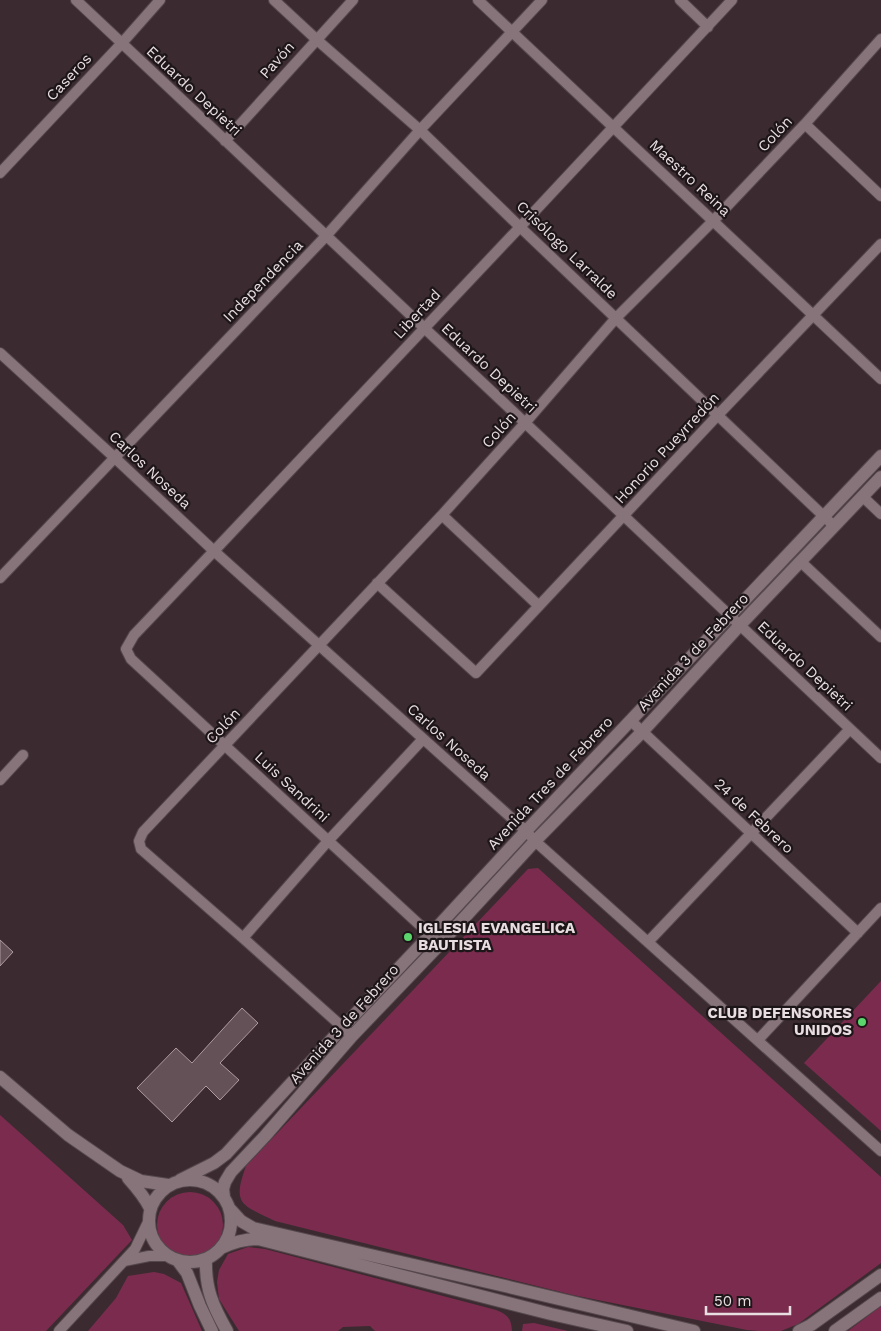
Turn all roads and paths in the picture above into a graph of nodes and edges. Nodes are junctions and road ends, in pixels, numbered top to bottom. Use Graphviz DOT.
graph roads {
  1 [pos="76,0"];
  2 [pos="160,0"];
  3 [pos="274,0"];
  4 [pos="353,0"];
  5 [pos="478,0"];
  6 [pos="542,0"];
  7 [pos="680,0"];
  8 [pos="732,0"];
  9 [pos="708,27"];
  10 [pos="512,33"];
  11 [pos="316,39"];
  12 [pos="881,39"];
  13 [pos="122,43"];
  14 [pos="804,124"];
  15 [pos="614,127"];
  16 [pos="420,130"];
  17 [pos="225,140"];
  18 [pos="0,173"];
  19 [pos="881,196"];
  20 [pos="713,220"];
  21 [pos="520,227"];
  22 [pos="326,236"];
  23 [pos="881,244"];
  24 [pos="814,316"];
  25 [pos="616,318"];
  26 [pos="424,328"];
  27 [pos="0,353"];
  28 [pos="881,379"];
  29 [pos="718,416"];
  30 [pos="525,423"];
  31 [pos="881,456"];
  32 [pos="114,457"];
  33 [pos="881,477"];
  34 [pos="862,496"];
  35 [pos="881,514"];
  36 [pos="442,515"];
  37 [pos="624,516"];
  38 [pos="823,516"];
  39 [pos="834,526"];
  40 [pos="214,551"];
  41 [pos="801,562"];
  42 [pos="0,578"];
  43 [pos="377,583"];
  44 [pos="539,606"];
  45 [pos="730,616"];
  46 [pos="740,625"];
  47 [pos="881,636"];
  48 [pos="319,646"];
  49 [pos="126,649"];
  50 [pos="631,721"];
  51 [pos="850,729"];
  52 [pos="642,732"];
  53 [pos="423,739"];
  54 [pos="225,746"];
  55 [pos="23,755"];
  56 [pos="881,758"];
  57 [pos="0,780"];
  58 [pos="526,831"];
  59 [pos="752,834"];
  60 [pos="328,841"];
  61 [pos="535,841"];
  62 [pos="881,908"];
  63 [pos="858,933"];
  64 [pos="242,938"];
  65 [pos="436,939"];
  66 [pos="648,942"];
  67 [pos="342,1027"];
  68 [pos="352,1036"];
  69 [pos="758,1040"];
  70 [pos="0,1077"];
  71 [pos="881,1151"];
  72 [pos="120,1171"];
  73 [pos="180,1180"];
  74 [pos="168,1186"];
  75 [pos="227,1203"];
  76 [pos="150,1208"];
  77 [pos="148,1222"];
  78 [pos="222,1248"];
  79 [pos="172,1259"];
  80 [pos="206,1260"];
  81 [pos="124,1261"];
  82 [pos="881,1275"];
  83 [pos="881,1298"];
  84 [pos="59,1331"];
  85 [pos="212,1331"];
  86 [pos="227,1331"];
  87 [pos="627,1331"];
  88 [pos="694,1331"];
  89 [pos="799,1331"];
  90 [pos="835,1331"];
  1 -- 13 [label="street, Eduardo Depietri"];
  2 -- 13 [label="street, Caseros"];
  3 -- 11 [label="street, Crisólogo Larralde"];
  4 -- 11 [label="street, Pavón"];
  5 -- 10 [label="street, Maestro Reina"];
  6 -- 10 [label="street, Independencia"];
  7 -- 9 [label="street"];
  8 -- 9 [label="street, Libertad"];
  9 -- 15 [label="street, Libertad"];
  10 -- 15 [label="street, Maestro Reina"];
  10 -- 16 [label="street, Independencia"];
  11 -- 16 [label="street, Crisólogo Larralde"];
  11 -- 17 [label="street, Pavón"];
  12 -- 14 [label="street, Colón"];
  13 -- 17 [label="street, Eduardo Depietri"];
  13 -- 18 [label="street, Caseros"];
  14 -- 19 [label="street"];
  14 -- 20 [label="street, Colón"];
  15 -- 20 [label="street, Maestro Reina"];
  15 -- 21 [label="street, Libertad"];
  16 -- 21 [label="street, Crisólogo Larralde"];
  16 -- 22 [label="street, Independencia"];
  17 -- 22 [label="street, Eduardo Depietri"];
  20 -- 24 [label="street, Maestro Reina"];
  20 -- 25 [label="street, Colón"];
  21 -- 25 [label="street, Crisólogo Larralde"];
  21 -- 26 [label="street, Libertad"];
  22 -- 26 [label="street, Eduardo Depietri"];
  22 -- 32 [label="street, Independencia"];
  23 -- 24 [label="street, Honorio Pueyrredón"];
  24 -- 28 [label="street, Maestro Reina"];
  24 -- 29 [label="street, Honorio Pueyrredón"];
  25 -- 29 [label="street, Crisólogo Larralde"];
  25 -- 30 [label="street, Colón"];
  26 -- 30 [label="street, Eduardo Depietri"];
  26 -- 40 [label="street, Libertad"];
  27 -- 32 [label="street, Carlos Noseda"];
  29 -- 37 [label="street, Honorio Pueyrredón"];
  29 -- 38 [label="street, Crisólogo Larralde"];
  30 -- 36 [label="street, Colón"];
  30 -- 37 [label="street, Eduardo Depietri"];
  31 -- 38 [label="main road, Avenida Tres de Febrero"];
  32 -- 40 [label="street, Carlos Noseda"];
  32 -- 42 [label="street, Independencia"];
  33 -- 34 [label="main road, Avenida 3 de Febrero"];
  34 -- 35 [label="street"];
  34 -- 39 [label="main road, Avenida 3 de Febrero"];
  36 -- 43 [label="street, Colón"];
  36 -- 44 [label="street"];
  37 -- 44 [label="street, Honorio Pueyrredón"];
  37 -- 45 [label="street, Eduardo Depietri"];
  38 -- 39 [label="street, Crisólogo Larralde"];
  38 -- 45 [label="main road, Avenida Tres de Febrero"];
  39 -- 41 [label="main road, Avenida 3 de Febrero"];
  40 -- 48 [label="street, Carlos Noseda"];
  40 -- 49 [label="street, Libertad"];
  41 -- 46 [label="main road, Avenida 3 de Febrero"];
  41 -- 47 [label="street"];
  43 -- 44 [label="street, Honorio Pueyrredón"];
  43 -- 48 [label="street, Colón"];
  45 -- 46 [label="street, Eduardo Depietri"];
  45 -- 50 [label="main road, Avenida Tres de Febrero"];
  46 -- 51 [label="street, Eduardo Depietri"];
  46 -- 52 [label="main road, Avenida 3 de Febrero"];
  48 -- 53 [label="street, Carlos Noseda"];
  48 -- 54 [label="street, Colón"];
  49 -- 54 [label="street, Luis Sandrini"];
  50 -- 52 [label="street, 24 de Febrero"];
  50 -- 58 [label="main road, Avenida Tres de Febrero"];
  51 -- 56 [label="street, Eduardo Depietri"];
  51 -- 59 [label="street"];
  52 -- 59 [label="street, 24 de Febrero"];
  52 -- 61 [label="main road, Avenida 3 de Febrero"];
  53 -- 58 [label="street, Carlos Noseda"];
  53 -- 60 [label="street"];
  54 -- 60 [label="street, Luis Sandrini"];
  54 -- 64 [label="street, Colón"];
  55 -- 57 [label="street"];
  58 -- 61 [label="street, Carlos Noseda"];
  58 -- 65 [label="main road, Avenida Tres de Febrero"];
  59 -- 63 [label="street, 24 de Febrero"];
  59 -- 66 [label="street"];
  60 -- 64 [label="street"];
  60 -- 65 [label="street, Luis Sandrini"];
  61 -- 65 [label="main road, Avenida 3 de Febrero"];
  61 -- 66 [label="street, Carlos Noseda"];
  62 -- 63 [label="street"];
  63 -- 69 [label="street"];
  64 -- 67 [label="street"];
  65 -- 67 [label="main road, Avenida Tres de Febrero"];
  65 -- 68 [label="main road, Avenida 3 de Febrero"];
  66 -- 69 [label="street, Carlos Noseda"];
  67 -- 68 [label="street"];
  67 -- 73 [label="main road, Avenida Tres de Febrero"];
  68 -- 75 [label="main road, Avenida 3 de Febrero"];
  69 -- 71 [label="street, Carlos Noseda"];
  70 -- 72 [label="main road"];
  72 -- 74 [label="main road"];
  72 -- 76 [label="main road"];
  73 -- 74 [label="main road"];
  73 -- 75 [label="main road"];
  74 -- 76 [label="main road"];
  75 -- 78 [label="main road"];
  75 -- 88 [label="main road"];
  76 -- 77 [label="main road"];
  77 -- 79 [label="main road"];
  77 -- 81 [label="street"];
  78 -- 80 [label="main road"];
  78 -- 87 [label="main road"];
  79 -- 80 [label="main road"];
  79 -- 81 [label="street"];
  79 -- 85 [label="main road"];
  80 -- 86 [label="main road"];
  81 -- 84 [label="street"];
  82 -- 89 [label="main road"];
  83 -- 90 [label="main road"];
}
